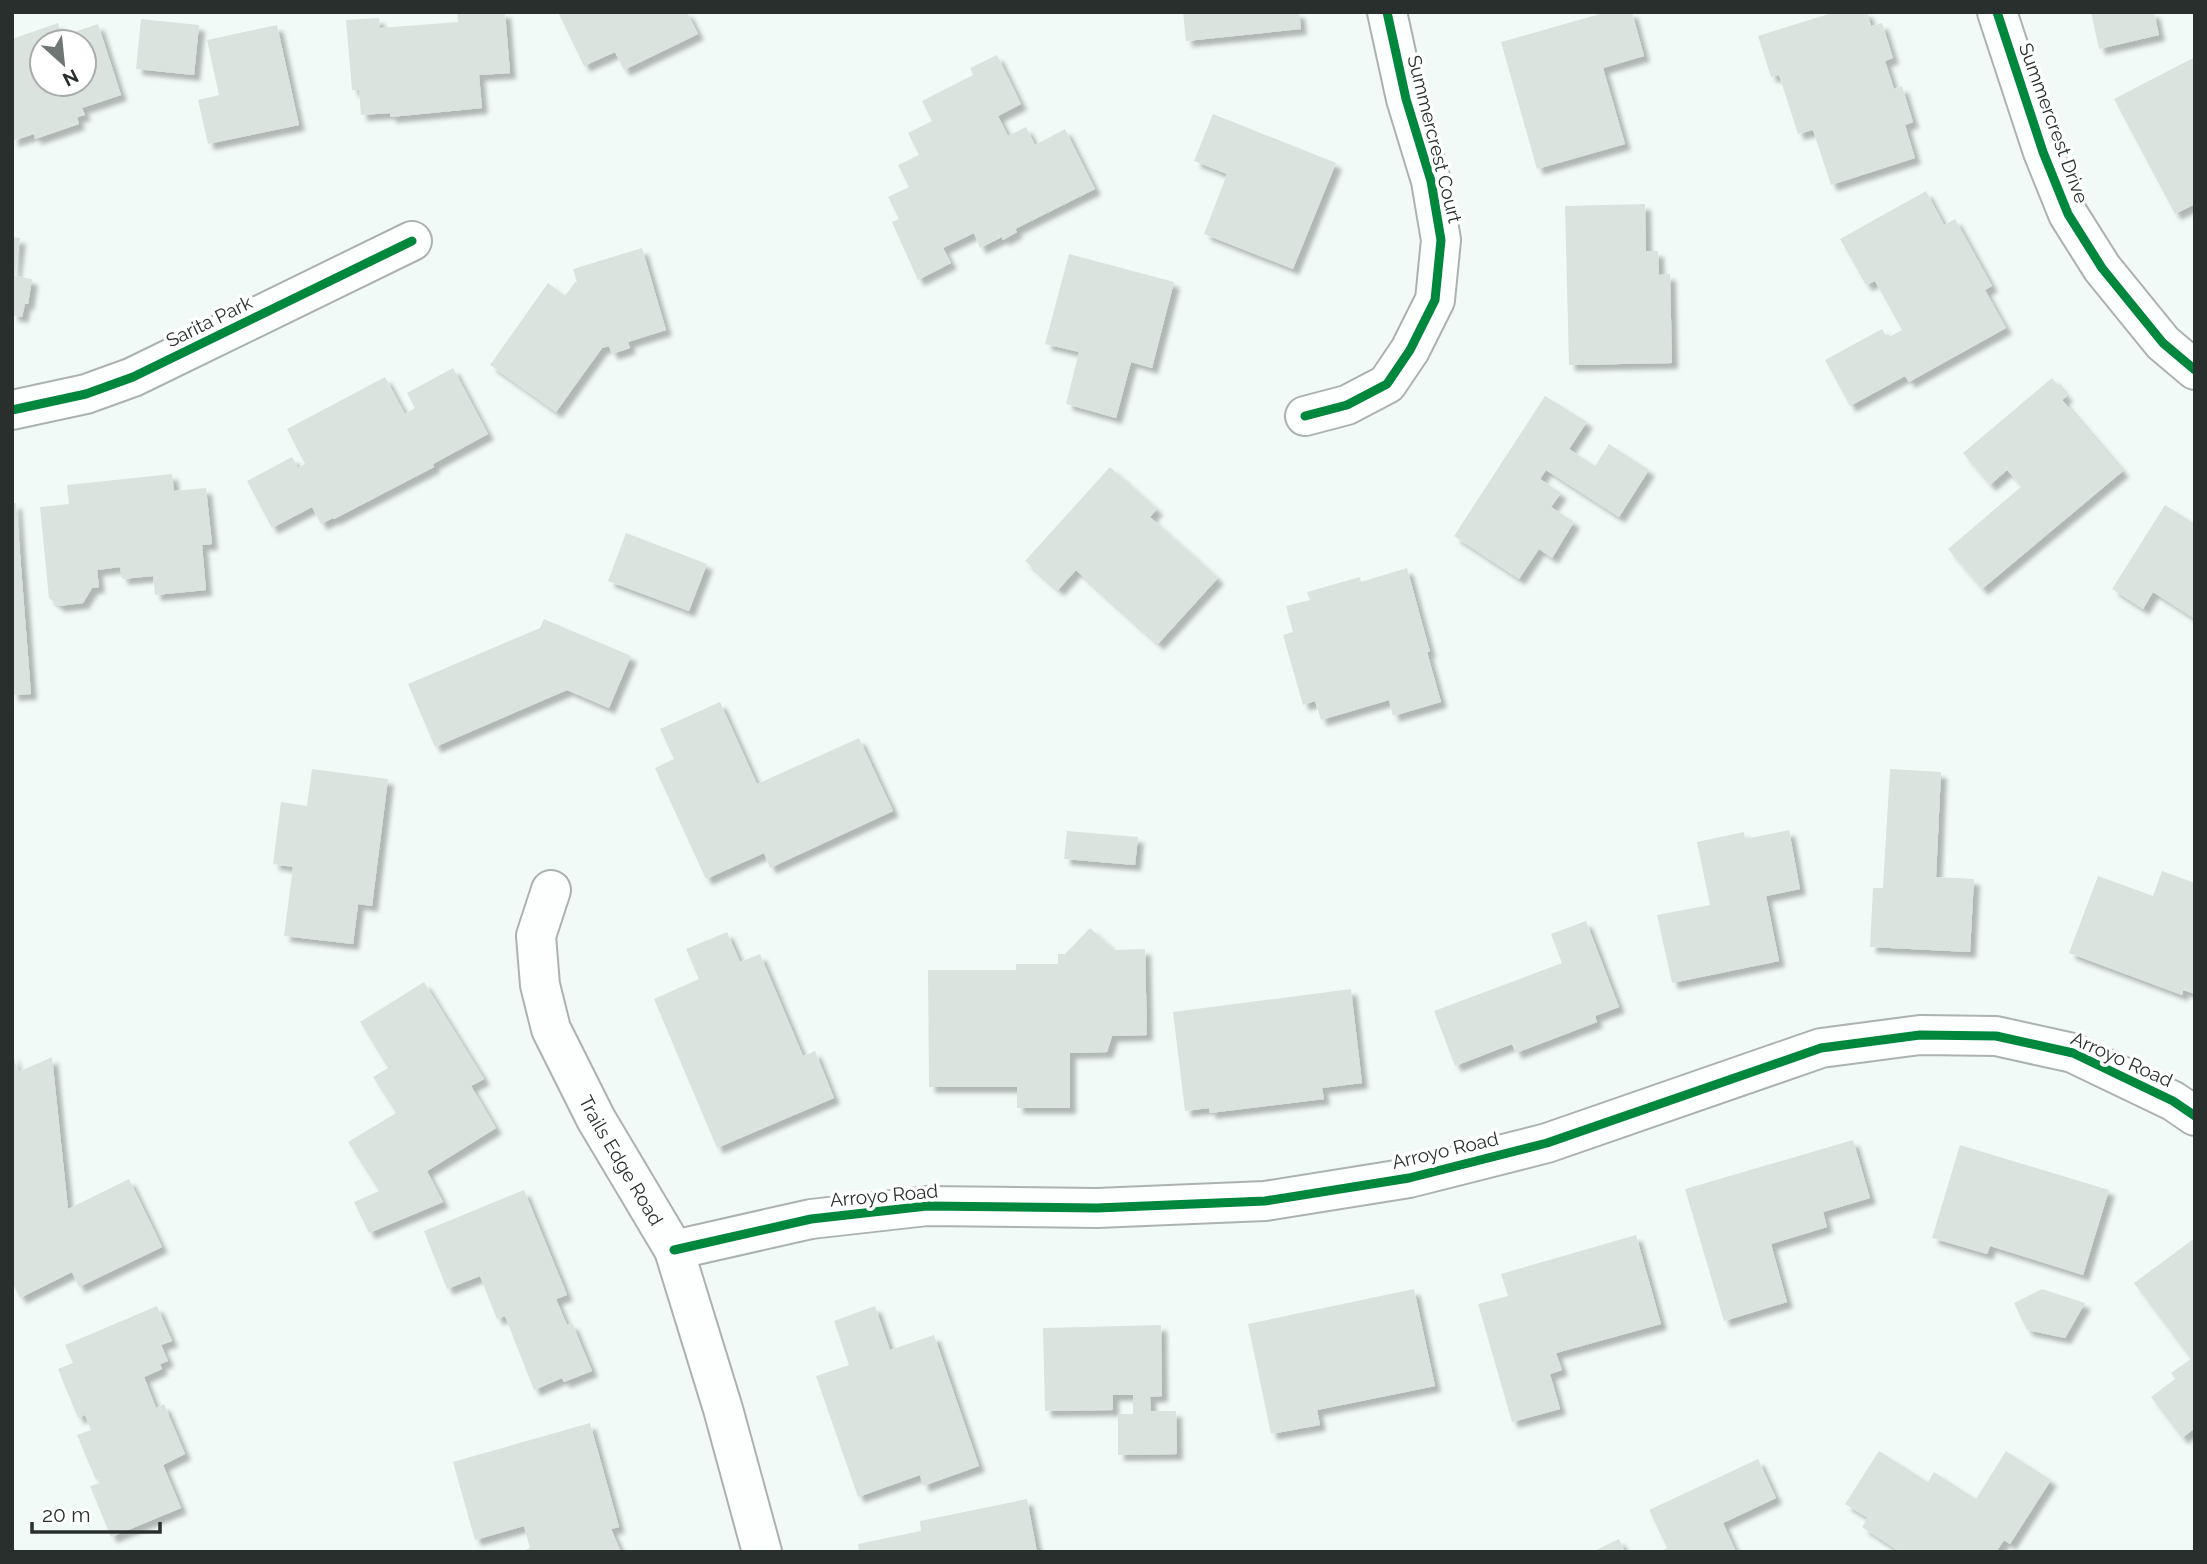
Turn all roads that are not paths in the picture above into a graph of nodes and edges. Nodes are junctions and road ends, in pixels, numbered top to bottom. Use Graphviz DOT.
graph roads {
  1 [pos="1387,12"];
  2 [pos="1997,12"];
  3 [pos="412,241"];
  4 [pos="2195,370"];
  5 [pos="12,410"];
  6 [pos="1305,416"];
  7 [pos="551,890"];
  8 [pos="2195,1116"];
  9 [pos="674,1250"];
  10 [pos="762,1552"];
  1 -- 6 [label="street, Summercrest Court"];
  2 -- 4 [label="street, Summercrest Drive"];
  3 -- 5 [label="street, Sarita Park"];
  7 -- 9 [label="street, Trails Edge Road"];
  8 -- 9 [label="street, Arroyo Road"];
  9 -- 10 [label="street, Trails Edge Road"];
}
